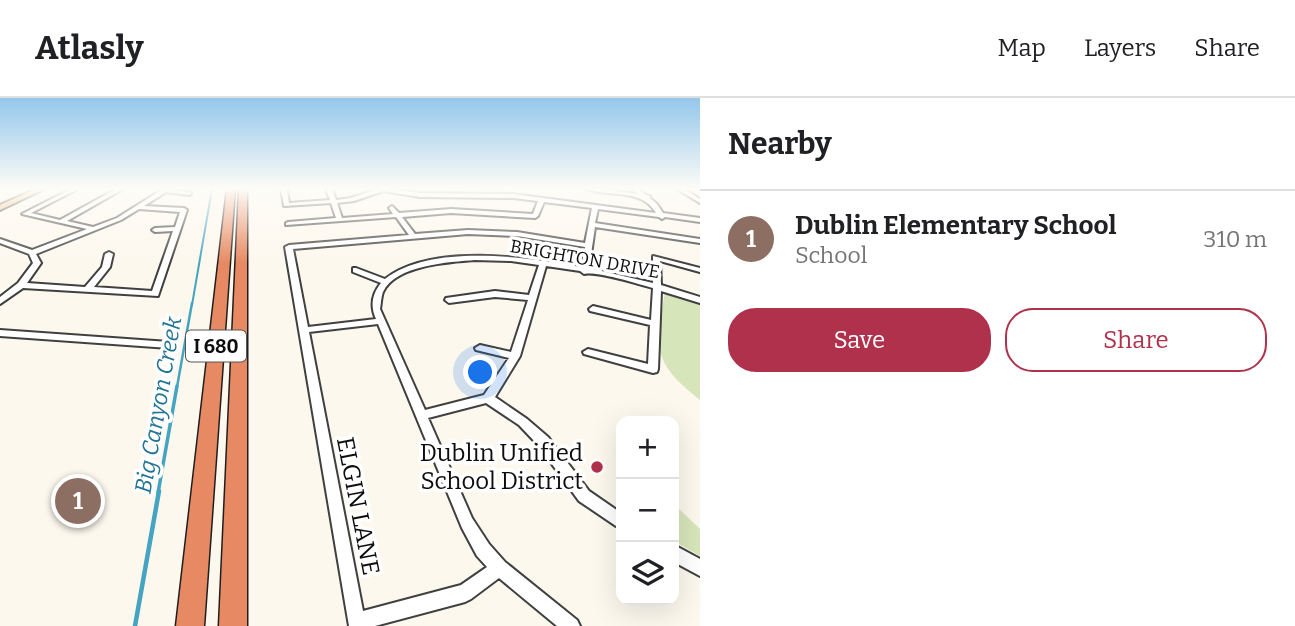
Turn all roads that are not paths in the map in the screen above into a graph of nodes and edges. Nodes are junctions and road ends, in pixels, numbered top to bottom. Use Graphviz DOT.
graph roads {
  1 [pos="26,214"];
  2 [pos="75,214"];
  3 [pos="126,214"];
  4 [pos="183,214"];
  5 [pos="229,214"];
  6 [pos="242,214"];
  7 [pos="338,214"];
  8 [pos="423,214"];
  9 [pos="506,214"];
  10 [pos="536,214"];
  11 [pos="594,214"];
  12 [pos="639,214"];
  13 [pos="660,214"];
  14 [pos="397,215"];
  15 [pos="662,217"];
  16 [pos="340,220"];
  17 [pos="700,220"];
  18 [pos="62,221"];
  19 [pos="288,224"];
  20 [pos="593,225"];
  21 [pos="95,229"];
  22 [pos="177,229"];
  23 [pos="155,230"];
  24 [pos="413,236"];
  25 [pos="700,241"];
  26 [pos="3,244"];
  27 [pos="589,246"];
  28 [pos="32,253"];
  29 [pos="109,254"];
  30 [pos="543,264"];
  31 [pos="356,270"];
  32 [pos="700,270"];
  33 [pos="584,272"];
  34 [pos="385,282"];
  35 [pos="21,285"];
  36 [pos="658,287"];
  37 [pos="88,289"];
  38 [pos="533,298"];
  39 [pos="449,300"];
  40 [pos="700,300"];
  41 [pos="0,301"];
  42 [pos="593,309"];
  43 [pos="381,321"];
  44 [pos="653,323"];
  45 [pos="305,330"];
  46 [pos="0,333"];
  47 [pos="169,345"];
  48 [pos="480,348"];
  49 [pos="588,352"];
  50 [pos="515,356"];
  51 [pos="488,398"];
  52 [pos="422,415"];
  53 [pos="616,518"];
  54 [pos="679,556"];
  55 [pos="499,568"];
  56 [pos="700,568"];
  57 [pos="190,626"];
  58 [pos="233,626"];
  59 [pos="570,626"];
  1 -- 18 [label="street"];
  2 -- 18 [label="street"];
  3 -- 21 [label="street"];
  4 -- 22 [label="street"];
  5 -- 57 [label="highway, I 680"];
  6 -- 58 [label="highway, I 680"];
  7 -- 16 [label="street"];
  8 -- 14 [label="street"];
  9 -- 10 [label="street"];
  11 -- 20 [label="street"];
  12 -- 15 [label="street"];
  13 -- 15 [label="street"];
  14 -- 16 [label="street"];
  14 -- 24 [label="street"];
  15 -- 17 [label="street"];
  16 -- 19 [label="street"];
  18 -- 21 [label="street"];
  20 -- 25 [label="street"];
  20 -- 27 [label="street"];
  21 -- 28 [label="street"];
  22 -- 23 [label="street"];
  22 -- 37 [label="street"];
  24 -- 27 [label="street"];
  24 -- 45 [label="street, ELGIN LANE"];
  26 -- 28 [label="street"];
  27 -- 33 [label="street"];
  28 -- 35 [label="street"];
  29 -- 37 [label="street"];
  30 -- 33 [label="street, BRIGHTON DRIVE"];
  30 -- 34 [label="street, BRIGHTON DRIVE"];
  30 -- 38 [label="street"];
  31 -- 34 [label="street"];
  32 -- 36 [label="street"];
  33 -- 36 [label="street, BRIGHTON DRIVE"];
  34 -- 43 [label="street"];
  35 -- 37 [label="street"];
  35 -- 41 [label="street"];
  36 -- 40 [label="street, BRIGHTON DRIVE"];
  36 -- 44 [label="street"];
  38 -- 39 [label="street"];
  38 -- 50 [label="street"];
  42 -- 44 [label="street"];
  43 -- 45 [label="street"];
  43 -- 52 [label="street"];
  44 -- 49 [label="street"];
  45 -- 55 [label="street, ELGIN LANE"];
  46 -- 47 [label="street"];
  48 -- 50 [label="street"];
  50 -- 51 [label="street"];
  51 -- 52 [label="street"];
  51 -- 53 [label="street"];
  52 -- 55 [label="street"];
  54 -- 56 [label="street"];
  55 -- 59 [label="street"];
}
